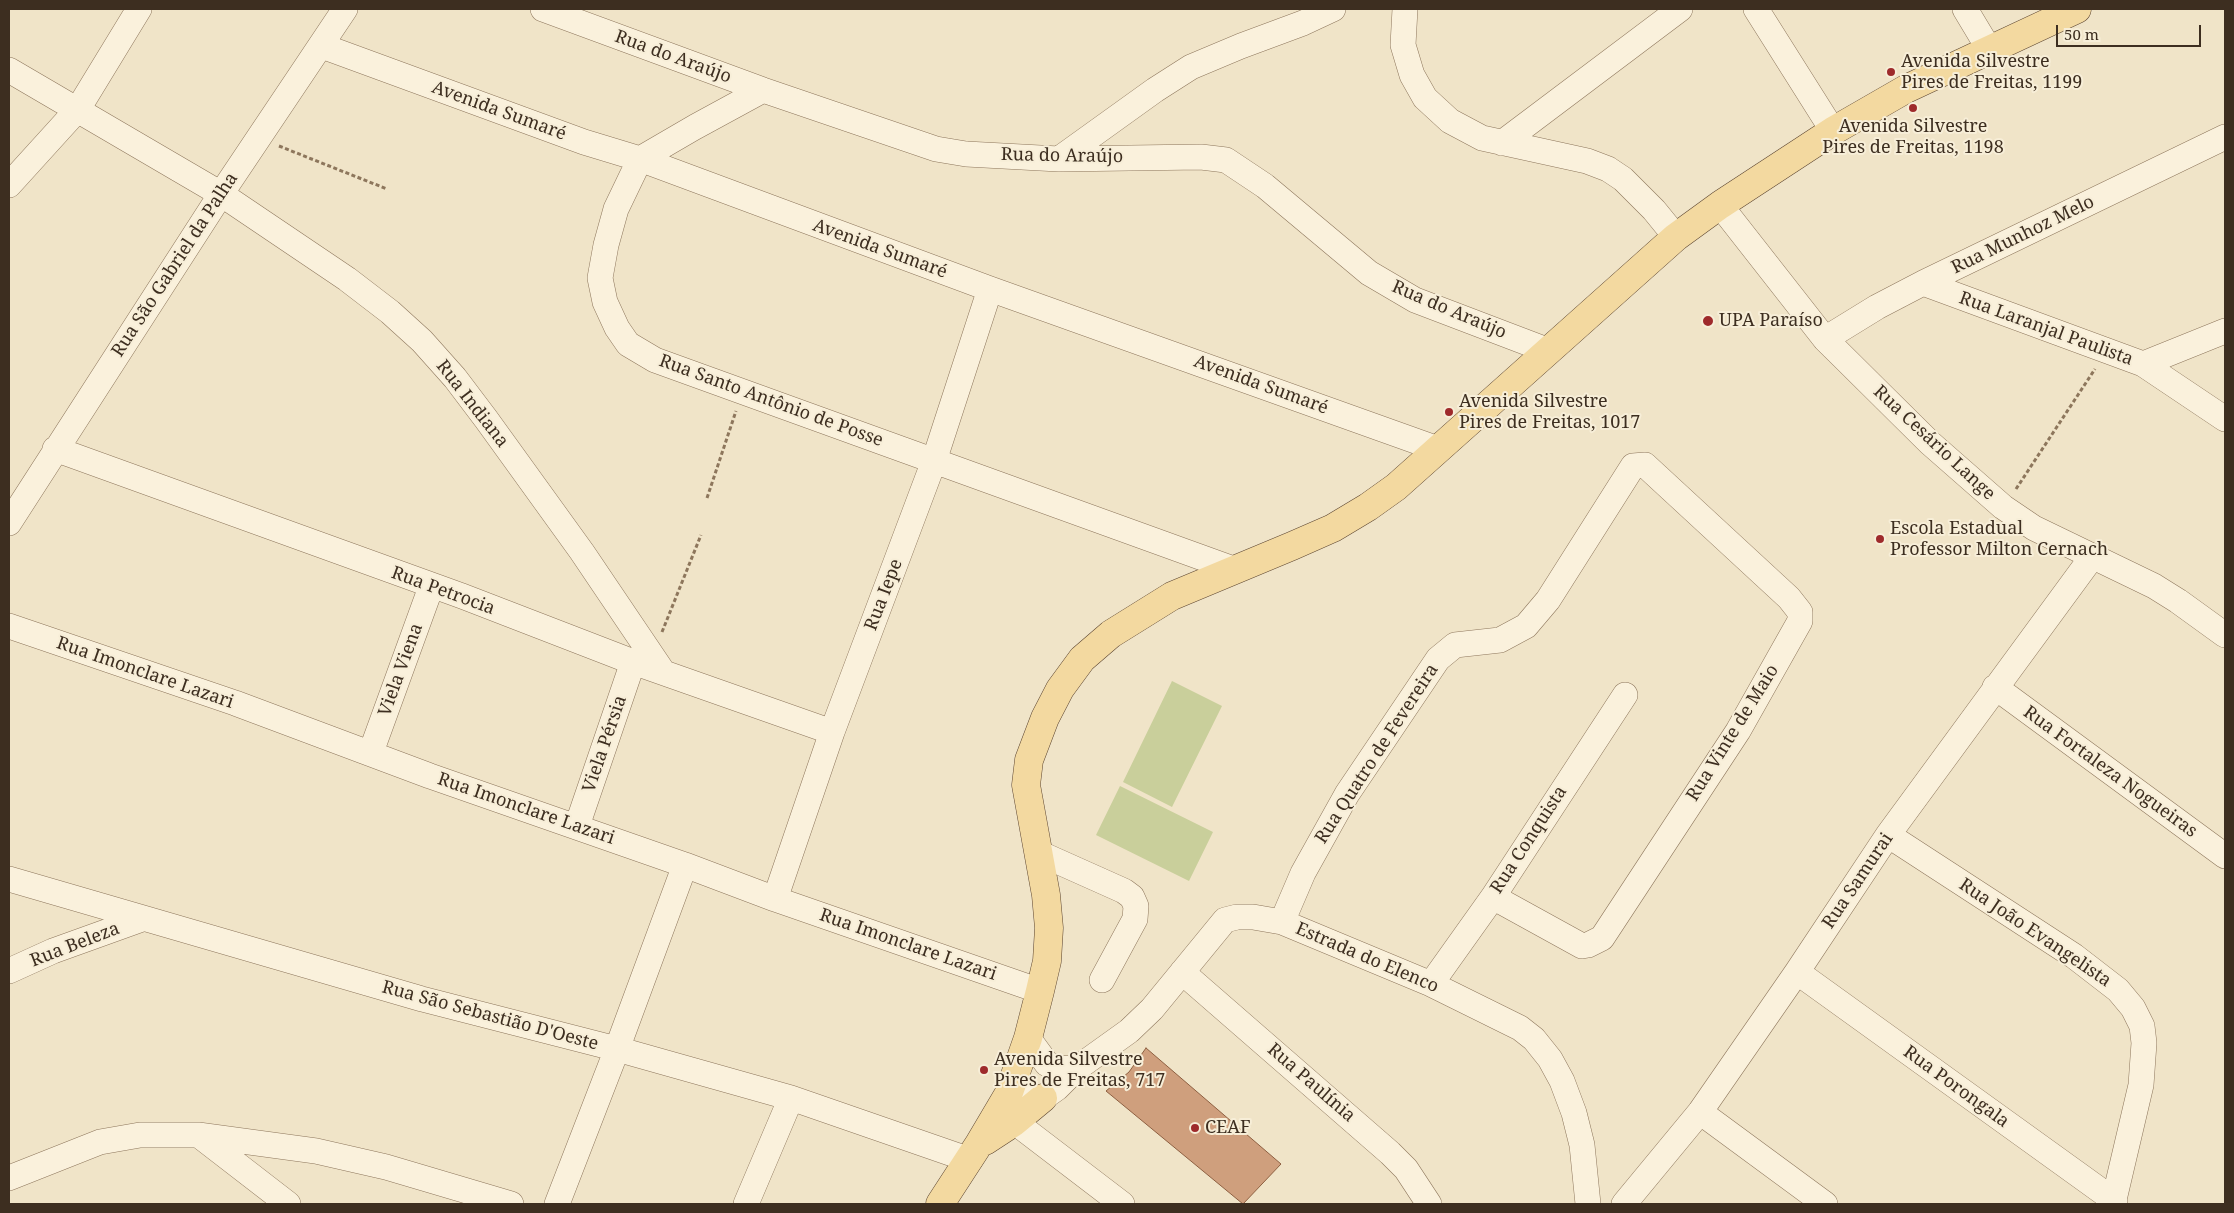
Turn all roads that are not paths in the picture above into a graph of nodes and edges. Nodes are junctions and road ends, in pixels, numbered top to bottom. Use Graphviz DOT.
graph roads {
  1 [pos="139,9"];
  2 [pos="345,9"];
  3 [pos="543,9"];
  4 [pos="1333,9"];
  5 [pos="1405,9"];
  6 [pos="1680,9"];
  7 [pos="1756,9"];
  8 [pos="1965,9"];
  9 [pos="2077,9"];
  10 [pos="322,46"];
  11 [pos="1989,49"];
  12 [pos="9,70"];
  13 [pos="764,90"];
  14 [pos="78,109"];
  15 [pos="1833,131"];
  16 [pos="2225,137"];
  17 [pos="1502,143"];
  18 [pos="1059,159"];
  19 [pos="640,160"];
  20 [pos="9,185"];
  21 [pos="221,194"];
  22 [pos="1720,205"];
  23 [pos="1676,237"];
  24 [pos="1923,283"];
  25 [pos="990,289"];
  26 [pos="2225,331"];
  27 [pos="1825,340"];
  28 [pos="1549,351"];
  29 [pos="2143,364"];
  30 [pos="2225,419"];
  31 [pos="1438,449"];
  32 [pos="55,450"];
  33 [pos="934,461"];
  34 [pos="1633,466"];
  35 [pos="9,524"];
  36 [pos="2092,557"];
  37 [pos="1236,570"];
  38 [pos="431,587"];
  39 [pos="10,627"];
  40 [pos="2225,635"];
  41 [pos="650,663"];
  42 [pos="1995,687"];
  43 [pos="1624,695"];
  44 [pos="832,732"];
  45 [pos="371,752"];
  46 [pos="577,826"];
  47 [pos="1888,835"];
  48 [pos="1039,853"];
  49 [pos="2225,856"];
  50 [pos="685,865"];
  51 [pos="9,878"];
  52 [pos="1493,897"];
  53 [pos="775,899"];
  54 [pos="142,919"];
  55 [pos="1282,922"];
  56 [pos="9,972"];
  57 [pos="1182,972"];
  58 [pos="1797,972"];
  59 [pos="1102,980"];
  60 [pos="1432,984"];
  61 [pos="1040,991"];
  62 [pos="1028,1038"];
  63 [pos="617,1049"];
  64 [pos="1076,1069"];
  65 [pos="792,1098"];
  66 [pos="1043,1098"];
  67 [pos="1008,1107"];
  68 [pos="1700,1112"];
  69 [pos="198,1135"];
  70 [pos="974,1152"];
  71 [pos="9,1178"];
  72 [pos="2114,1203"];
  73 [pos="288,1204"];
  74 [pos="512,1204"];
  75 [pos="557,1204"];
  76 [pos="746,1204"];
  77 [pos="940,1204"];
  78 [pos="1122,1204"];
  79 [pos="1429,1204"];
  80 [pos="1588,1204"];
  81 [pos="1624,1204"];
  82 [pos="1825,1204"];
  1 -- 14 [label="street"];
  2 -- 10 [label="street, Rua São Gabriel da Palha"];
  3 -- 13 [label="street, Rua do Araújo"];
  4 -- 18 [label="street"];
  5 -- 17 [label="street"];
  6 -- 17 [label="street"];
  7 -- 15 [label="street"];
  8 -- 11 [label="street"];
  9 -- 11 [label="main road"];
  10 -- 19 [label="street, Avenida Sumaré"];
  10 -- 21 [label="street, Rua São Gabriel da Palha"];
  11 -- 15 [label="main road"];
  12 -- 14 [label="street, Rua Indiana"];
  13 -- 18 [label="street, Rua do Araújo"];
  13 -- 19 [label="street"];
  14 -- 20 [label="street"];
  14 -- 21 [label="street, Rua Indiana"];
  15 -- 22 [label="main road"];
  16 -- 24 [label="street, Rua Munhoz Melo"];
  17 -- 23 [label="street"];
  18 -- 28 [label="street, Rua do Araújo"];
  19 -- 25 [label="street, Avenida Sumaré"];
  19 -- 33 [label="street, Rua Santo Antônio de Posse"];
  21 -- 32 [label="street, Rua São Gabriel da Palha"];
  21 -- 41 [label="street, Rua Indiana"];
  22 -- 23 [label="main road"];
  22 -- 27 [label="street, Rua Cesário Lange"];
  23 -- 28 [label="main road"];
  24 -- 27 [label="street, Rua Munhoz Melo"];
  24 -- 29 [label="street, Rua Laranjal Paulista"];
  25 -- 31 [label="street, Avenida Sumaré"];
  25 -- 33 [label="street, Rua Iepe"];
  26 -- 29 [label="street, Rua Laranjal Paulista"];
  27 -- 36 [label="street, Rua Cesário Lange"];
  28 -- 31 [label="main road"];
  29 -- 30 [label="street"];
  31 -- 37 [label="main road"];
  32 -- 35 [label="street, Rua São Gabriel da Palha"];
  32 -- 38 [label="street, Rua Petrocia"];
  33 -- 37 [label="street, Rua Santo Antônio de Posse"];
  33 -- 44 [label="street, Rua Iepe"];
  34 -- 52 [label="street, Rua Vinte de Maio"];
  34 -- 55 [label="street, Rua Quatro de Fevereira"];
  36 -- 40 [label="street, Rua Cesário Lange"];
  36 -- 42 [label="street, Rua Samurai"];
  37 -- 48 [label="main road"];
  38 -- 41 [label="street, Rua Petrocia"];
  38 -- 45 [label="street, Viela Viena"];
  39 -- 45 [label="street, Rua Imonclare Lazari"];
  41 -- 44 [label="street, Rua Petrocia"];
  41 -- 46 [label="street, Viela Pérsia"];
  42 -- 47 [label="street, Rua Samurai"];
  42 -- 49 [label="street, Rua Fortaleza Nogueiras"];
  43 -- 52 [label="street, Rua Conquista"];
  44 -- 53 [label="street, Rua Iepe"];
  45 -- 46 [label="street, Rua Imonclare Lazari"];
  46 -- 50 [label="street, Rua Imonclare Lazari"];
  47 -- 58 [label="street, Rua Samurai"];
  47 -- 72 [label="street, Rua João Evangelista"];
  48 -- 59 [label="street"];
  48 -- 61 [label="main road"];
  50 -- 53 [label="street, Rua Imonclare Lazari"];
  50 -- 63 [label="street"];
  51 -- 54 [label="street, Rua São Sebastião D'Oeste"];
  52 -- 60 [label="street, Rua Conquista"];
  53 -- 61 [label="street, Rua Imonclare Lazari"];
  54 -- 56 [label="street, Rua Beleza"];
  54 -- 63 [label="street, Rua São Sebastião D'Oeste"];
  55 -- 57 [label="street, Estrada do Elenco"];
  55 -- 60 [label="street, Estrada do Elenco"];
  57 -- 64 [label="street, Estrada do Elenco"];
  57 -- 79 [label="street, Rua Paulínia"];
  58 -- 68 [label="street, Rua Samurai"];
  58 -- 72 [label="street, Rua Porongala"];
  60 -- 80 [label="street, Estrada do Elenco"];
  61 -- 62 [label="main road"];
  62 -- 64 [label="street"];
  62 -- 67 [label="main road"];
  63 -- 65 [label="street, Rua São Sebastião D'Oeste"];
  63 -- 75 [label="street"];
  64 -- 66 [label="street, Estrada do Elenco"];
  65 -- 70 [label="street, Rua São Sebastião D'Oeste"];
  65 -- 76 [label="street"];
  66 -- 67 [label="main road"];
  67 -- 70 [label="main road"];
  67 -- 78 [label="street"];
  68 -- 81 [label="street, Rua Samurai"];
  68 -- 82 [label="street"];
  69 -- 71 [label="street"];
  69 -- 73 [label="street"];
  69 -- 74 [label="street"];
  70 -- 77 [label="main road"];
}
